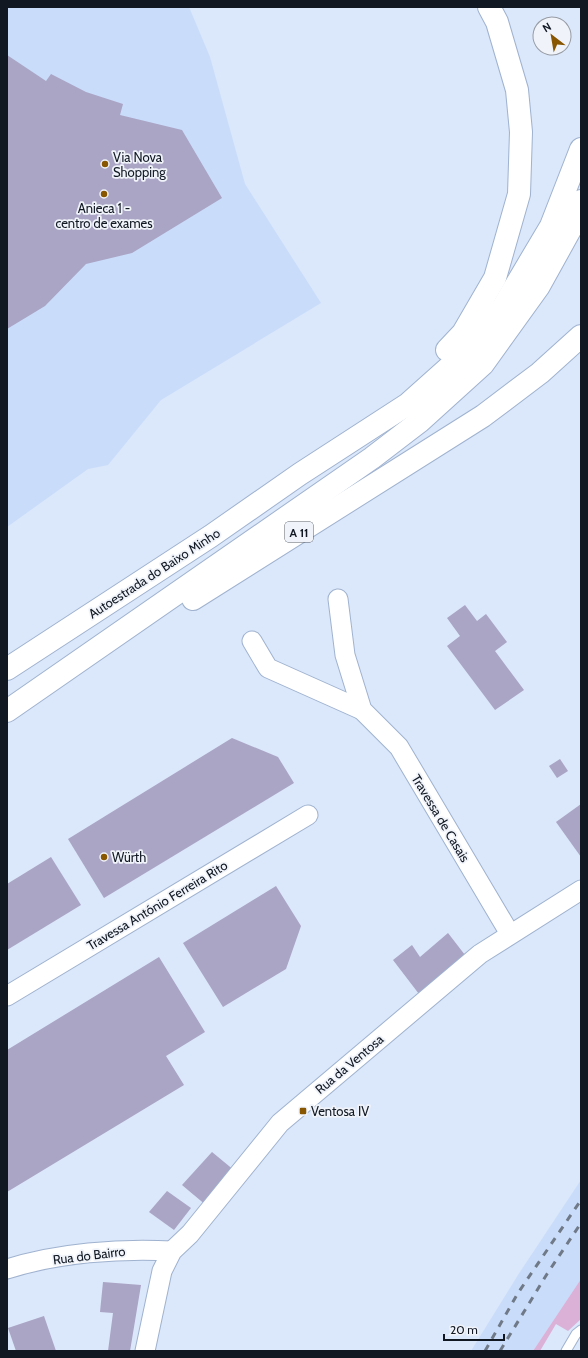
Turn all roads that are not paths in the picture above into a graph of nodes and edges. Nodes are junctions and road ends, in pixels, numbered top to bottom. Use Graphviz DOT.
graph roads {
  1 [pos="489,7"];
  2 [pos="581,149"];
  3 [pos="581,201"];
  4 [pos="581,336"];
  5 [pos="300,474"];
  6 [pos="338,599"];
  7 [pos="252,641"];
  8 [pos="7,669"];
  9 [pos="362,710"];
  10 [pos="7,711"];
  11 [pos="7,715"];
  12 [pos="308,815"];
  13 [pos="581,890"];
  14 [pos="510,934"];
  15 [pos="7,996"];
  16 [pos="172,1251"];
  17 [pos="7,1269"];
  18 [pos="581,1330"];
  19 [pos="145,1351"];
  20 [pos="566,1351"];
  1 -- 5 [label="highway"];
  2 -- 5 [label="highway"];
  3 -- 10 [label="highway"];
  4 -- 11 [label="highway, A 11"];
  5 -- 8 [label="highway, Autoestrada do Baixo Minho"];
  6 -- 9 [label="street, Travessa de Casais"];
  7 -- 9 [label="street, Travessa de Casais"];
  9 -- 14 [label="street, Travessa de Casais"];
  12 -- 15 [label="street, Travessa António Ferreira Rito"];
  13 -- 14 [label="street, Rua da Ventosa"];
  14 -- 16 [label="street, Rua da Ventosa"];
  16 -- 17 [label="street, Rua do Bairro"];
  16 -- 19 [label="street, Rua da Ventosa"];
  18 -- 20 [label="lane"];
}
